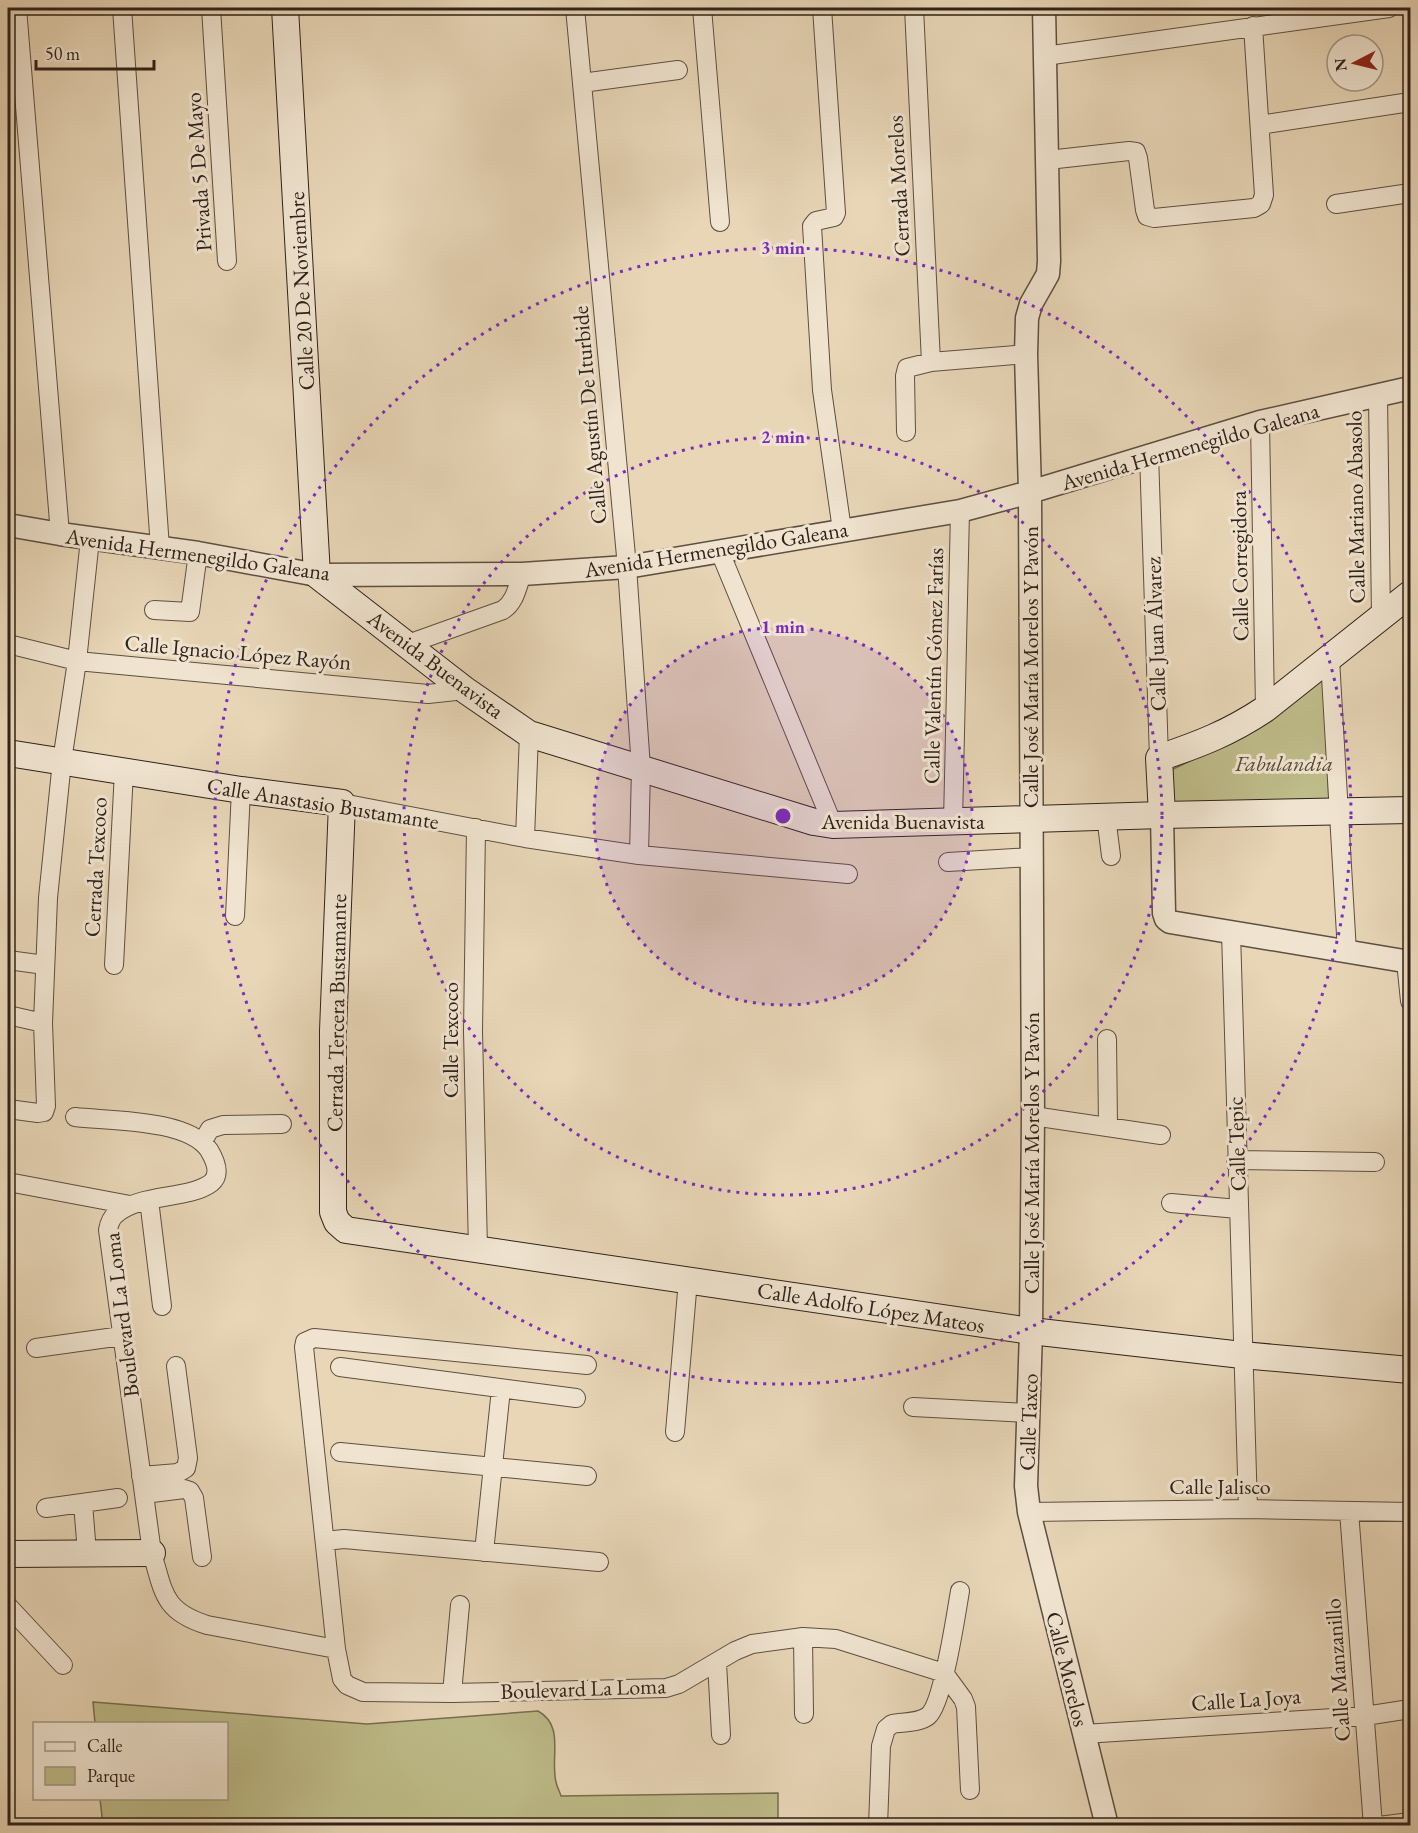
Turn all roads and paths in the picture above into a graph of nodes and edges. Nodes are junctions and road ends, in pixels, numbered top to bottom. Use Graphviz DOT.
graph roads {
  1 [pos="17,8"];
  2 [pos="122,8"];
  3 [pos="211,8"];
  4 [pos="285,8"];
  5 [pos="575,8"];
  6 [pos="702,8"];
  7 [pos="822,8"];
  8 [pos="914,8"];
  9 [pos="1044,8"];
  10 [pos="1389,8"];
  11 [pos="1253,26"];
  12 [pos="1045,56"];
  13 [pos="678,70"];
  14 [pos="582,83"];
  15 [pos="1410,102"];
  16 [pos="1260,125"];
  17 [pos="1048,160"];
  18 [pos="1410,193"];
  19 [pos="1336,204"];
  20 [pos="720,222"];
  21 [pos="227,261"];
  22 [pos="1026,354"];
  23 [pos="931,362"];
  24 [pos="1410,388"];
  25 [pos="1378,396"];
  26 [pos="1260,422"];
  27 [pos="906,432"];
  28 [pos="1149,454"];
  29 [pos="1030,492"];
  30 [pos="960,511"];
  31 [pos="8,525"];
  32 [pos="842,530"];
  33 [pos="60,534"];
  34 [pos="90,539"];
  35 [pos="160,548"];
  36 [pos="720,552"];
  37 [pos="198,553"];
  38 [pos="627,567"];
  39 [pos="522,574"];
  40 [pos="317,575"];
  41 [pos="1410,594"];
  42 [pos="154,610"];
  43 [pos="1381,617"];
  44 [pos="408,644"];
  45 [pos="8,645"];
  46 [pos="1330,659"];
  47 [pos="77,662"];
  48 [pos="465,690"];
  49 [pos="1265,709"];
  50 [pos="529,734"];
  51 [pos="8,753"];
  52 [pos="1159,758"];
  53 [pos="62,761"];
  54 [pos="641,768"];
  55 [pos="124,771"];
  56 [pos="241,790"];
  57 [pos="342,803"];
  58 [pos="1410,810"];
  59 [pos="1339,813"];
  60 [pos="1162,814"];
  61 [pos="1106,816"];
  62 [pos="1030,819"];
  63 [pos="953,822"];
  64 [pos="833,825"];
  65 [pos="476,828"];
  66 [pos="525,838"];
  67 [pos="639,855"];
  68 [pos="1111,856"];
  69 [pos="1031,857"];
  70 [pos="948,862"];
  71 [pos="849,874"];
  72 [pos="235,916"];
  73 [pos="1231,932"];
  74 [pos="1347,952"];
  75 [pos="8,960"];
  76 [pos="1408,962"];
  77 [pos="45,965"];
  78 [pos="114,965"];
  79 [pos="1410,1001"];
  80 [pos="8,1015"];
  81 [pos="43,1023"];
  82 [pos="1107,1039"];
  83 [pos="8,1109"];
  84 [pos="1033,1116"];
  85 [pos="75,1117"];
  86 [pos="282,1124"];
  87 [pos="1108,1127"];
  88 [pos="1161,1135"];
  89 [pos="203,1141"];
  90 [pos="1236,1160"];
  91 [pos="1376,1162"];
  92 [pos="8,1182"];
  93 [pos="149,1200"];
  94 [pos="1171,1203"];
  95 [pos="130,1205"];
  96 [pos="1238,1209"];
  97 [pos="337,1222"];
  98 [pos="478,1251"];
  99 [pos="688,1280"];
  100 [pos="162,1306"];
  101 [pos="1031,1332"];
  102 [pos="122,1336"];
  103 [pos="36,1348"];
  104 [pos="1242,1355"];
  105 [pos="587,1365"];
  106 [pos="176,1366"];
  107 [pos="340,1367"];
  108 [pos="1410,1370"];
  109 [pos="501,1389"];
  110 [pos="576,1398"];
  111 [pos="913,1407"];
  112 [pos="1028,1413"];
  113 [pos="675,1432"];
  114 [pos="340,1452"];
  115 [pos="492,1467"];
  116 [pos="141,1476"];
  117 [pos="587,1476"];
  118 [pos="144,1494"];
  119 [pos="118,1498"];
  120 [pos="83,1503"];
  121 [pos="46,1508"];
  122 [pos="1248,1509"];
  123 [pos="1349,1511"];
  124 [pos="1029,1512"];
  125 [pos="1410,1512"];
  126 [pos="325,1541"];
  127 [pos="484,1552"];
  128 [pos="87,1553"];
  129 [pos="152,1553"];
  130 [pos="8,1554"];
  131 [pos="202,1557"];
  132 [pos="599,1562"];
  133 [pos="960,1591"];
  134 [pos="460,1605"];
  135 [pos="8,1606"];
  136 [pos="803,1637"];
  137 [pos="336,1648"];
  138 [pos="717,1663"];
  139 [pos="63,1665"];
  140 [pos="945,1673"];
  141 [pos="452,1693"];
  142 [pos="1410,1709"];
  143 [pos="804,1714"];
  144 [pos="1365,1716"];
  145 [pos="1084,1734"];
  146 [pos="721,1735"];
  147 [pos="970,1790"];
  148 [pos="1410,1822"];
  149 [pos="878,1826"];
  150 [pos="1107,1826"];
  151 [pos="1372,1826"];
  152 [pos="1379,1826"];
  1 -- 33 [label="street"];
  2 -- 35 [label="street"];
  3 -- 21 [label="street, Privada 5 De Mayo"];
  4 -- 40 [label="main road, Calle 20 De Noviembre"];
  5 -- 14 [label="street, Calle Agustín De Iturbide"];
  6 -- 20 [label="street"];
  7 -- 32 [label="street"];
  8 -- 23 [label="street, Cerrada Morelos"];
  9 -- 12 [label="street, Calle José María Morelos Y Pavón"];
  10 -- 11 [label="street"];
  11 -- 12 [label="street"];
  11 -- 16 [label="street"];
  12 -- 17 [label="street, Calle José María Morelos Y Pavón"];
  13 -- 14 [label="street"];
  14 -- 38 [label="street, Calle Agustín De Iturbide"];
  15 -- 16 [label="street"];
  16 -- 17 [label="street"];
  17 -- 22 [label="street, Calle José María Morelos Y Pavón"];
  18 -- 19 [label="street"];
  22 -- 23 [label="street"];
  22 -- 29 [label="street, Calle José María Morelos Y Pavón"];
  23 -- 27 [label="street"];
  24 -- 25 [label="street, Avenida Hermenegildo Galeana"];
  25 -- 26 [label="street, Avenida Hermenegildo Galeana"];
  25 -- 43 [label="street, Calle Mariano Abasolo"];
  26 -- 28 [label="street, Avenida Hermenegildo Galeana"];
  26 -- 49 [label="street, Calle Corregidora"];
  28 -- 29 [label="street, Avenida Hermenegildo Galeana"];
  28 -- 52 [label="street, Calle Juan Álvarez"];
  29 -- 30 [label="street, Avenida Hermenegildo Galeana"];
  29 -- 62 [label="street, Calle José María Morelos Y Pavón"];
  30 -- 32 [label="street, Avenida Hermenegildo Galeana"];
  30 -- 63 [label="street, Calle Valentín Gómez Farías"];
  31 -- 33 [label="street, Avenida Hermenegildo Galeana"];
  32 -- 36 [label="street, Avenida Hermenegildo Galeana"];
  33 -- 34 [label="street, Avenida Hermenegildo Galeana"];
  34 -- 35 [label="street, Avenida Hermenegildo Galeana"];
  34 -- 47 [label="street"];
  35 -- 37 [label="street, Avenida Hermenegildo Galeana"];
  36 -- 38 [label="street, Avenida Hermenegildo Galeana"];
  36 -- 64 [label="street"];
  37 -- 40 [label="street, Avenida Hermenegildo Galeana"];
  37 -- 42 [label="street"];
  38 -- 39 [label="street, Avenida Hermenegildo Galeana"];
  38 -- 54 [label="street, Calle Agustín De Iturbide"];
  39 -- 40 [label="street, Avenida Hermenegildo Galeana"];
  39 -- 44 [label="street"];
  40 -- 44 [label="main road, Avenida Buenavista"];
  41 -- 43 [label="main road"];
  43 -- 46 [label="main road"];
  44 -- 48 [label="main road, Avenida Buenavista"];
  45 -- 47 [label="street, Calle Ignacio López Rayón"];
  46 -- 49 [label="main road"];
  46 -- 59 [label="street"];
  47 -- 48 [label="street, Calle Ignacio López Rayón"];
  47 -- 53 [label="street"];
  48 -- 50 [label="main road, Avenida Buenavista"];
  49 -- 52 [label="main road"];
  50 -- 54 [label="main road, Avenida Buenavista"];
  50 -- 66 [label="street"];
  51 -- 53 [label="main road, Calle Anastasio Bustamante"];
  52 -- 60 [label="main road, Calle Juan Álvarez"];
  53 -- 55 [label="main road, Calle Anastasio Bustamante"];
  53 -- 77 [label="street"];
  54 -- 64 [label="main road, Avenida Buenavista"];
  54 -- 67 [label="street, Calle Agustín De Iturbide"];
  55 -- 56 [label="main road, Calle Anastasio Bustamante"];
  55 -- 78 [label="street, Cerrada Texcoco"];
  56 -- 57 [label="main road, Calle Anastasio Bustamante"];
  56 -- 72 [label="street"];
  57 -- 65 [label="street, Calle Anastasio Bustamante"];
  57 -- 97 [label="main road, Cerrada Tercera Bustamante"];
  58 -- 59 [label="main road, Avenida Buenavista"];
  59 -- 60 [label="main road, Avenida Buenavista"];
  59 -- 74 [label="street"];
  60 -- 61 [label="main road, Avenida Buenavista"];
  60 -- 73 [label="street"];
  61 -- 62 [label="main road, Avenida Buenavista"];
  61 -- 68 [label="street"];
  62 -- 63 [label="main road, Avenida Buenavista"];
  62 -- 69 [label="street, Calle José María Morelos Y Pavón"];
  63 -- 64 [label="main road, Avenida Buenavista"];
  65 -- 66 [label="street, Calle Anastasio Bustamante"];
  65 -- 98 [label="street, Calle Texcoco"];
  66 -- 67 [label="street, Calle Anastasio Bustamante"];
  67 -- 71 [label="street, Calle Anastasio Bustamante"];
  69 -- 70 [label="street"];
  69 -- 84 [label="street, Calle José María Morelos Y Pavón"];
  73 -- 74 [label="street"];
  73 -- 90 [label="street, Calle Tepic"];
  74 -- 76 [label="street"];
  75 -- 77 [label="street"];
  76 -- 79 [label="street"];
  77 -- 81 [label="street"];
  80 -- 81 [label="street"];
  81 -- 83 [label="street"];
  82 -- 87 [label="street"];
  84 -- 87 [label="street"];
  84 -- 101 [label="street, Calle José María Morelos Y Pavón"];
  85 -- 89 [label="street"];
  86 -- 89 [label="street"];
  87 -- 88 [label="street"];
  89 -- 93 [label="street, Boulevard La Loma"];
  90 -- 91 [label="street"];
  90 -- 96 [label="street, Calle Tepic"];
  92 -- 95 [label="street"];
  93 -- 95 [label="street, Boulevard La Loma"];
  93 -- 100 [label="street"];
  94 -- 96 [label="street"];
  95 -- 102 [label="street, Boulevard La Loma"];
  96 -- 104 [label="street, Calle Tepic"];
  97 -- 98 [label="main road, Calle Adolfo López Mateos"];
  98 -- 99 [label="main road, Calle Adolfo López Mateos"];
  99 -- 101 [label="main road, Calle Adolfo López Mateos"];
  99 -- 113 [label="street"];
  101 -- 104 [label="main road, Calle Adolfo López Mateos"];
  101 -- 112 [label="street, Calle Taxco"];
  102 -- 103 [label="street"];
  102 -- 116 [label="street, Boulevard La Loma"];
  104 -- 108 [label="main road, Calle Adolfo López Mateos"];
  104 -- 122 [label="street, Calle Tepic"];
  105 -- 126 [label="street"];
  106 -- 116 [label="street"];
  107 -- 109 [label="street"];
  109 -- 110 [label="street"];
  109 -- 115 [label="street"];
  111 -- 112 [label="street"];
  112 -- 124 [label="street, Calle Taxco"];
  114 -- 115 [label="street"];
  115 -- 117 [label="street"];
  115 -- 127 [label="street"];
  116 -- 118 [label="street, Boulevard La Loma"];
  118 -- 129 [label="street, Boulevard La Loma"];
  118 -- 131 [label="street"];
  119 -- 120 [label="street"];
  120 -- 121 [label="street"];
  120 -- 128 [label="street"];
  122 -- 123 [label="street, Calle Jalisco"];
  122 -- 124 [label="street, Calle Jalisco"];
  123 -- 125 [label="street, Calle Jalisco"];
  123 -- 144 [label="street, Calle Manzanillo"];
  124 -- 145 [label="street, Calle Morelos"];
  126 -- 127 [label="street"];
  126 -- 137 [label="street"];
  127 -- 132 [label="street"];
  128 -- 129 [label="main road"];
  128 -- 130 [label="main road"];
  129 -- 137 [label="street, Boulevard La Loma"];
  133 -- 140 [label="street"];
  134 -- 141 [label="street"];
  135 -- 139 [label="street"];
  136 -- 138 [label="street, Boulevard La Loma"];
  136 -- 140 [label="street, Boulevard La Loma"];
  136 -- 143 [label="street"];
  137 -- 141 [label="street, Boulevard La Loma"];
  138 -- 141 [label="street, Boulevard La Loma"];
  138 -- 146 [label="street"];
  140 -- 147 [label="street"];
  140 -- 149 [label="street"];
  142 -- 144 [label="street, Calle La Joya"];
  144 -- 145 [label="street, Calle La Joya"];
  144 -- 151 [label="street, Calle Manzanillo"];
  145 -- 150 [label="street, Calle Morelos"];
  148 -- 152 [label="street"];
}
